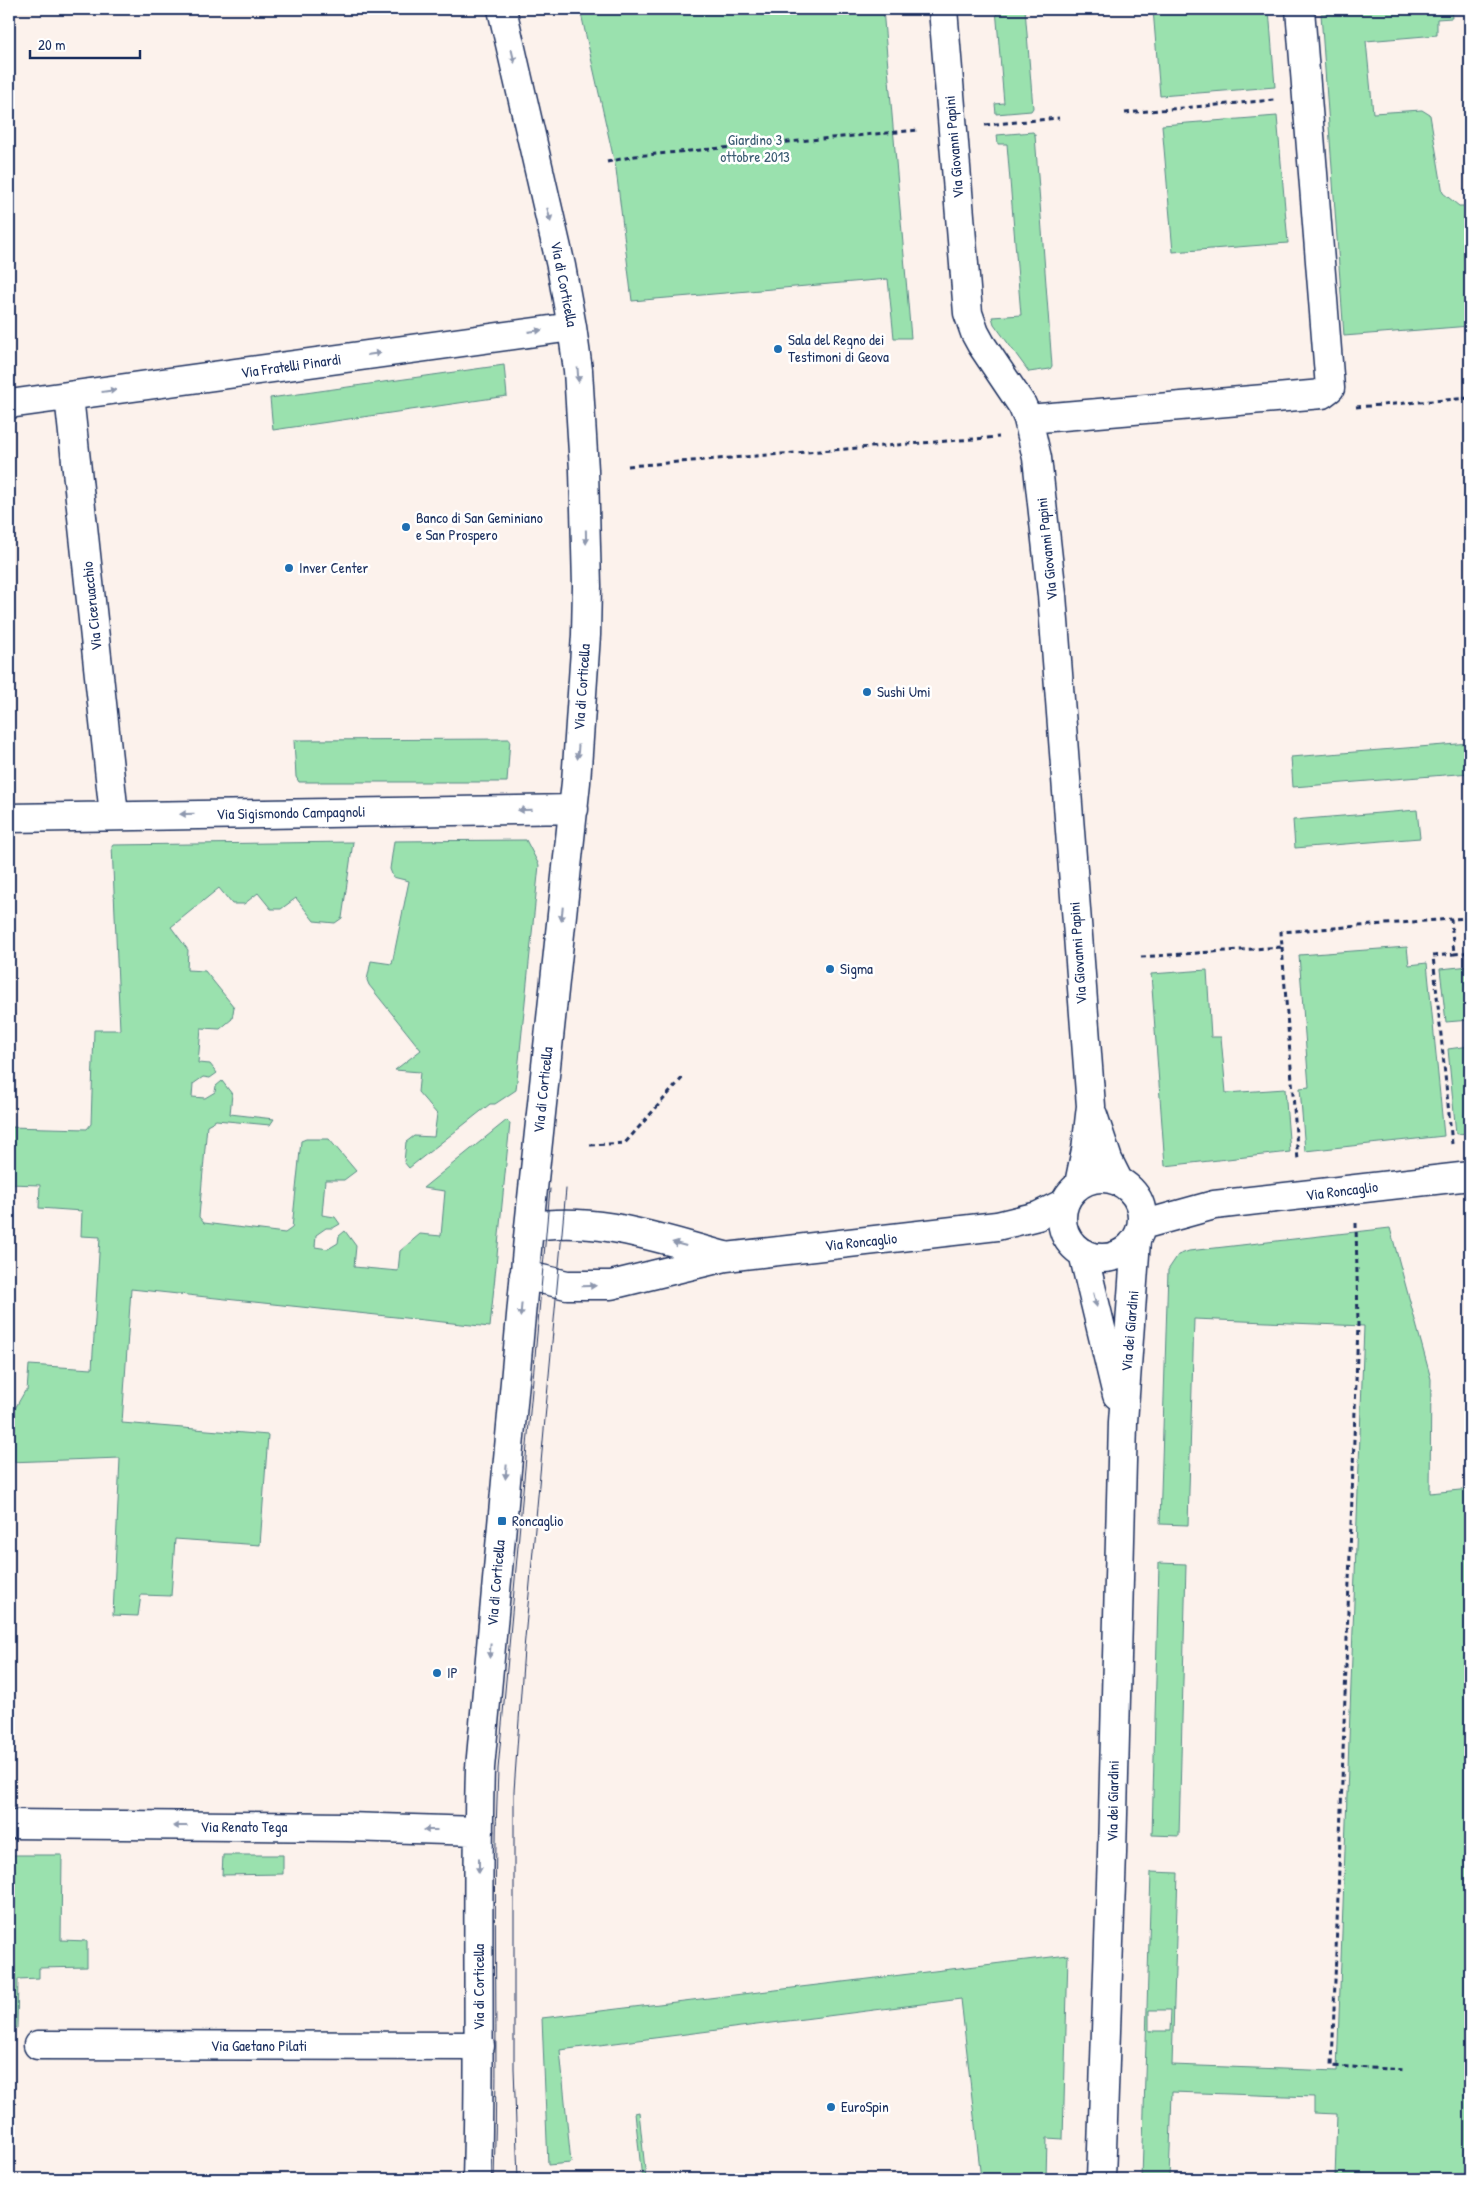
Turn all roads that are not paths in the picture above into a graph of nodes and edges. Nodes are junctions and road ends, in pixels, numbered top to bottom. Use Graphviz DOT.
graph roads {
  1 [pos="502,9"];
  2 [pos="942,9"];
  3 [pos="1300,9"];
  4 [pos="572,327"];
  5 [pos="70,396"];
  6 [pos="9,404"];
  7 [pos="1028,419"];
  8 [pos="574,810"];
  9 [pos="114,815"];
  10 [pos="9,818"];
  11 [pos="1090,1106"];
  12 [pos="1470,1176"];
  13 [pos="1128,1189"];
  14 [pos="1071,1194"];
  15 [pos="1214,1205"];
  16 [pos="997,1226"];
  17 [pos="528,1227"];
  18 [pos="1064,1233"];
  19 [pos="1139,1233"];
  20 [pos="1083,1253"];
  21 [pos="726,1257"];
  22 [pos="524,1275"];
  23 [pos="1123,1422"];
  24 [pos="9,1824"];
  25 [pos="478,1831"];
  26 [pos="38,2046"];
  27 [pos="480,2046"];
  28 [pos="477,2179"];
  29 [pos="1101,2179"];
  1 -- 4 [label="street, Via di Corticella, one-way"];
  2 -- 7 [label="street, Via Giovanni Papini"];
  3 -- 7 [label="street"];
  5 -- 4 [label="street, Via Fratelli Pinardi, one-way"];
  4 -- 8 [label="street, Via di Corticella, one-way"];
  5 -- 6 [label="street, Via Fratelli Pinardi"];
  5 -- 9 [label="street, Via Ciceruacchio"];
  7 -- 11 [label="street, Via Giovanni Papini"];
  8 -- 9 [label="street, Via Sigismondo Campagnoli, one-way"];
  8 -- 17 [label="street, Via di Corticella, one-way"];
  9 -- 10 [label="street, Via Sigismondo Campagnoli"];
  11 -- 13 [label="street, Via Giovanni Papini"];
  11 -- 14 [label="street, Via Giovanni Papini"];
  12 -- 15 [label="street, Via Roncaglio"];
  13 -- 14 [label="street"];
  13 -- 15 [label="street, Via Roncaglio"];
  13 -- 19 [label="street"];
  14 -- 16 [label="street, Via Roncaglio"];
  14 -- 18 [label="street"];
  15 -- 19 [label="street, Via Roncaglio"];
  16 -- 18 [label="street, Via Roncaglio"];
  16 -- 21 [label="street, Via Roncaglio"];
  21 -- 17 [label="street, Via Roncaglio, one-way"];
  17 -- 22 [label="street, Via di Corticella"];
  18 -- 20 [label="street"];
  19 -- 20 [label="street"];
  19 -- 23 [label="street, Via dei Giardini"];
  20 -- 23 [label="street, Via dei Giardini, one-way"];
  22 -- 21 [label="street, Via Roncaglio, one-way"];
  22 -- 25 [label="street, Via di Corticella, one-way"];
  23 -- 29 [label="street, Via dei Giardini"];
  25 -- 24 [label="street, Via Renato Tega, one-way"];
  25 -- 27 [label="street, Via di Corticella, one-way"];
  26 -- 27 [label="street, Via Gaetano Pilati"];
  27 -- 28 [label="street, Via di Corticella"];
}
